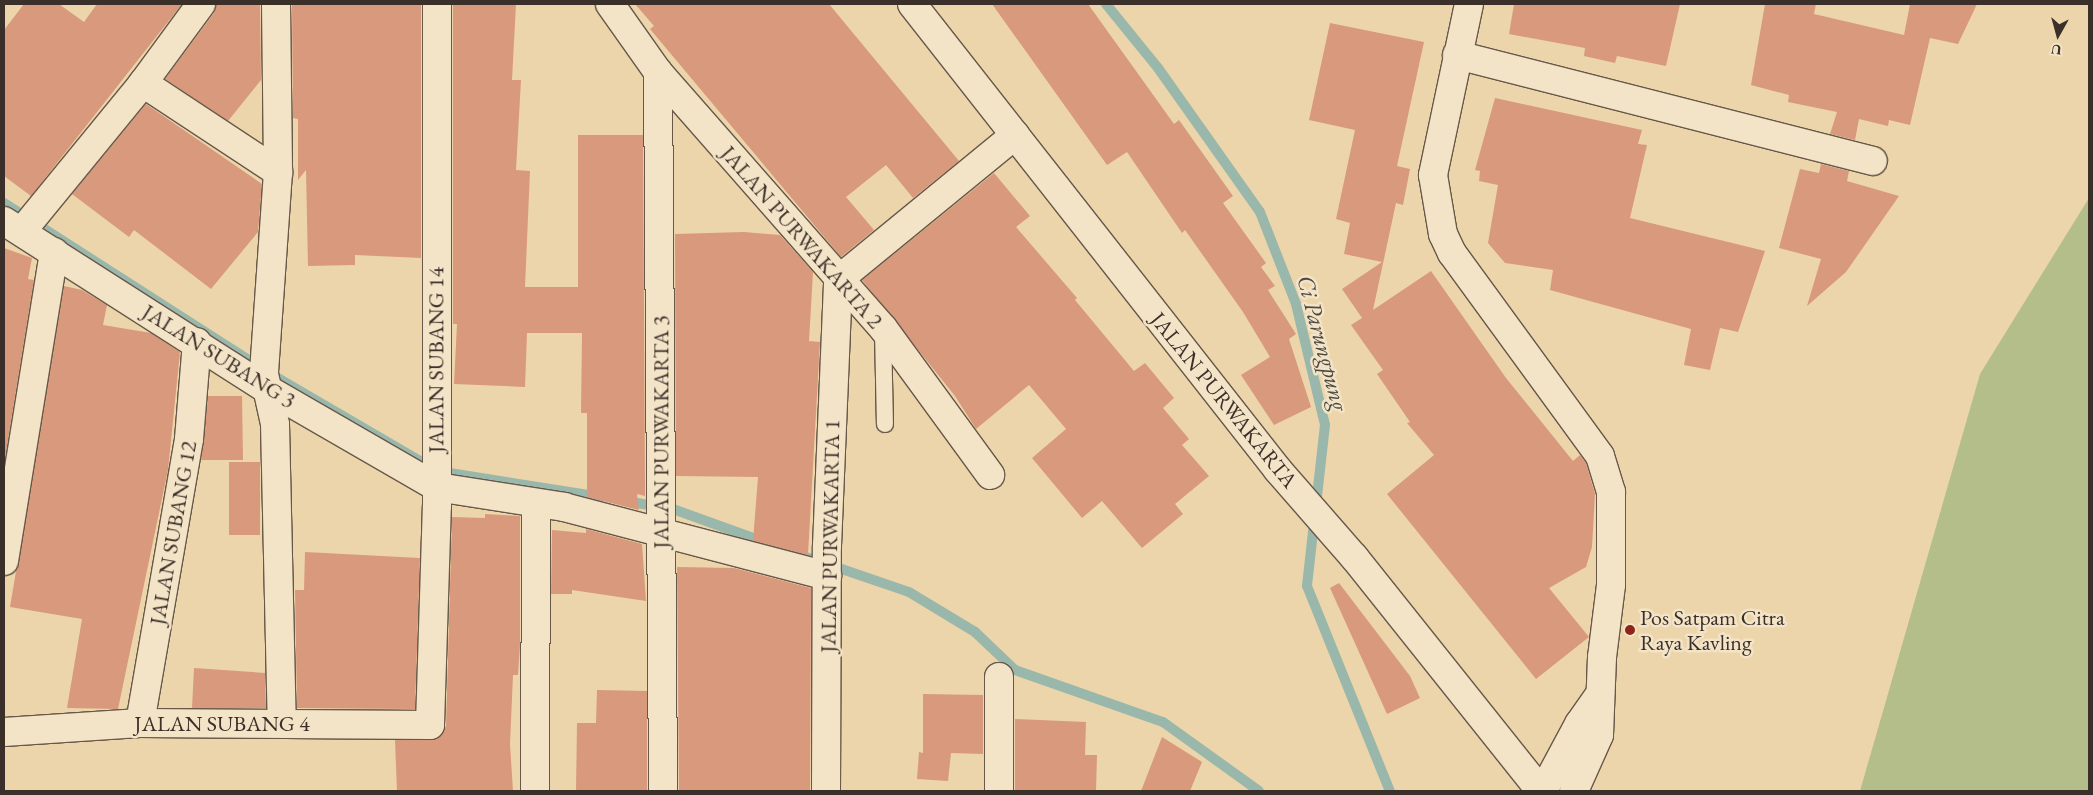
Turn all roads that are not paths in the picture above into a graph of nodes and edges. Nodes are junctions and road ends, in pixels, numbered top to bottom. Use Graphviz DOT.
graph roads {
  1 [pos="202,4"];
  2 [pos="276,4"];
  3 [pos="438,4"];
  4 [pos="610,4"];
  5 [pos="912,4"];
  6 [pos="1469,4"];
  7 [pos="1457,55"];
  8 [pos="658,72"];
  9 [pos="143,83"];
  10 [pos="1015,135"];
  11 [pos="1873,161"];
  12 [pos="278,172"];
  13 [pos="22,224"];
  14 [pos="54,252"];
  15 [pos="838,280"];
  16 [pos="883,328"];
  17 [pos="197,342"];
  18 [pos="266,372"];
  19 [pos="885,424"];
  20 [pos="436,472"];
  21 [pos="990,474"];
  22 [pos="536,504"];
  23 [pos="661,515"];
  24 [pos="4,561"];
  25 [pos="827,564"];
  26 [pos="999,677"];
  27 [pos="1600,694"];
  28 [pos="433,716"];
  29 [pos="140,722"];
  30 [pos="282,724"];
  31 [pos="4,732"];
  32 [pos="535,791"];
  33 [pos="664,791"];
  34 [pos="826,791"];
  35 [pos="999,791"];
  36 [pos="1542,791"];
  37 [pos="1574,791"];
  1 -- 9 [label="street"];
  2 -- 12 [label="street"];
  3 -- 20 [label="street, JALAN SUBANG 14"];
  4 -- 8 [label="street, JALAN PURWAKARTA 2"];
  5 -- 10 [label="street, JALAN PURWAKARTA"];
  6 -- 7 [label="street"];
  7 -- 11 [label="street"];
  7 -- 27 [label="street"];
  8 -- 15 [label="street, JALAN PURWAKARTA 2"];
  8 -- 23 [label="street, JALAN PURWAKARTA 3"];
  9 -- 12 [label="street"];
  9 -- 13 [label="street"];
  10 -- 15 [label="street"];
  10 -- 36 [label="street, JALAN PURWAKARTA"];
  12 -- 18 [label="street"];
  13 -- 14 [label="street, JALAN SUBANG 3"];
  14 -- 17 [label="street, JALAN SUBANG 3"];
  14 -- 24 [label="street"];
  15 -- 16 [label="street, JALAN PURWAKARTA 2"];
  15 -- 25 [label="street, JALAN PURWAKARTA 1"];
  16 -- 19 [label="lane"];
  16 -- 21 [label="street, JALAN PURWAKARTA 2"];
  17 -- 18 [label="street, JALAN SUBANG 3"];
  17 -- 29 [label="street, JALAN SUBANG 12"];
  18 -- 20 [label="street, JALAN SUBANG 3"];
  18 -- 30 [label="street"];
  20 -- 22 [label="street"];
  20 -- 28 [label="street, JALAN SUBANG 14"];
  22 -- 23 [label="street"];
  22 -- 32 [label="street"];
  23 -- 25 [label="street"];
  23 -- 33 [label="street, JALAN PURWAKARTA 3"];
  25 -- 34 [label="street, JALAN PURWAKARTA 1"];
  26 -- 35 [label="street"];
  27 -- 36 [label="street"];
  27 -- 37 [label="street"];
  28 -- 30 [label="street, JALAN SUBANG 4"];
  29 -- 30 [label="street, JALAN SUBANG 4"];
  29 -- 31 [label="street, JALAN SUBANG 4"];
}
